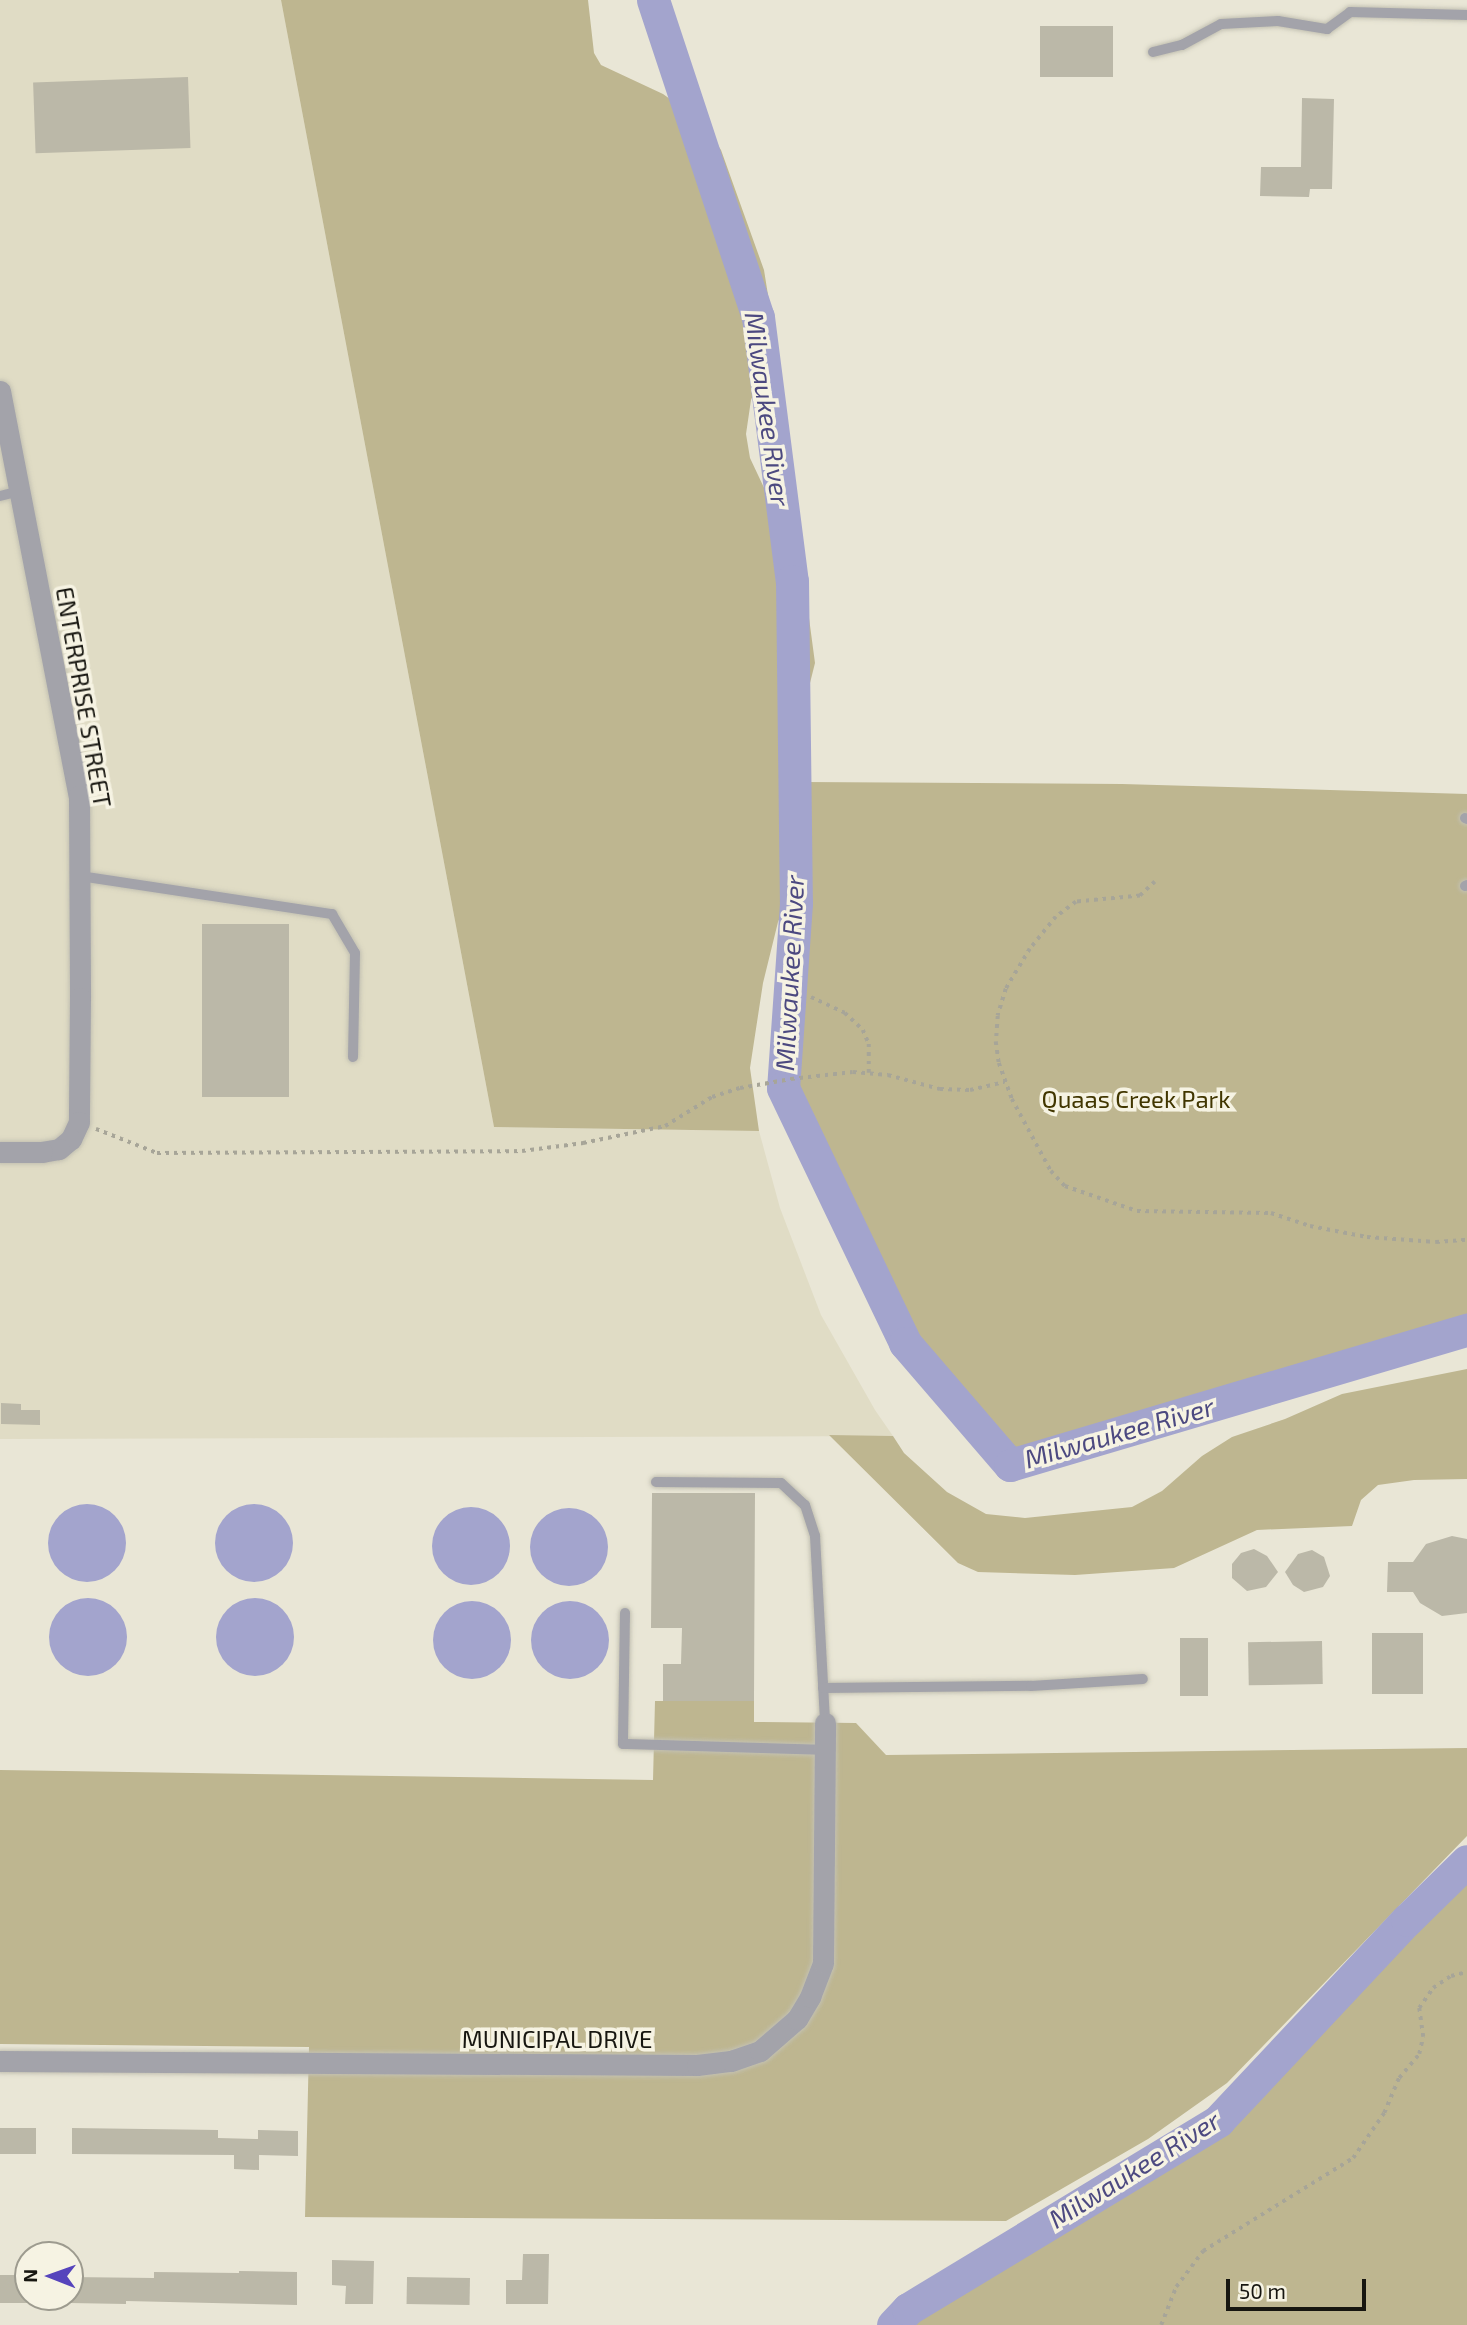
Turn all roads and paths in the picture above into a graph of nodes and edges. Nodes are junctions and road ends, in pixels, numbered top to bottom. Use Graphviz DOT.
graph roads {
  1 [pos="1467,15"];
  2 [pos="1153,52"];
  3 [pos="0,391"];
  4 [pos="10,493"];
  5 [pos="80,876"];
  6 [pos="1155,882"];
  7 [pos="811,997"];
  8 [pos="353,1057"];
  9 [pos="869,1073"];
  10 [pos="1004,1082"];
  11 [pos="75,1130"];
  12 [pos="0,1152"];
  13 [pos="1467,1240"];
  14 [pos="656,1482"];
  15 [pos="625,1613"];
  16 [pos="1143,1679"];
  17 [pos="823,1688"];
  18 [pos="825,1723"];
  19 [pos="824,1750"];
  20 [pos="1467,1972"];
  21 [pos="0,2061"];
  22 [pos="1161,2325"];
  1 -- 2 [label="lane"];
  3 -- 4 [label="street, ENTERPRISE STREET"];
  4 -- 5 [label="street, ENTERPRISE STREET"];
  5 -- 8 [label="lane"];
  5 -- 11 [label="street, ENTERPRISE STREET"];
  6 -- 10 [label="path"];
  7 -- 9 [label="path"];
  9 -- 10 [label="path"];
  9 -- 11 [label="path"];
  10 -- 13 [label="path"];
  11 -- 12 [label="street"];
  14 -- 17 [label="lane"];
  15 -- 19 [label="lane"];
  16 -- 17 [label="lane"];
  17 -- 18 [label="lane"];
  18 -- 19 [label="street, MUNICIPAL DRIVE"];
  19 -- 21 [label="street, MUNICIPAL DRIVE"];
  20 -- 22 [label="path"];
}
